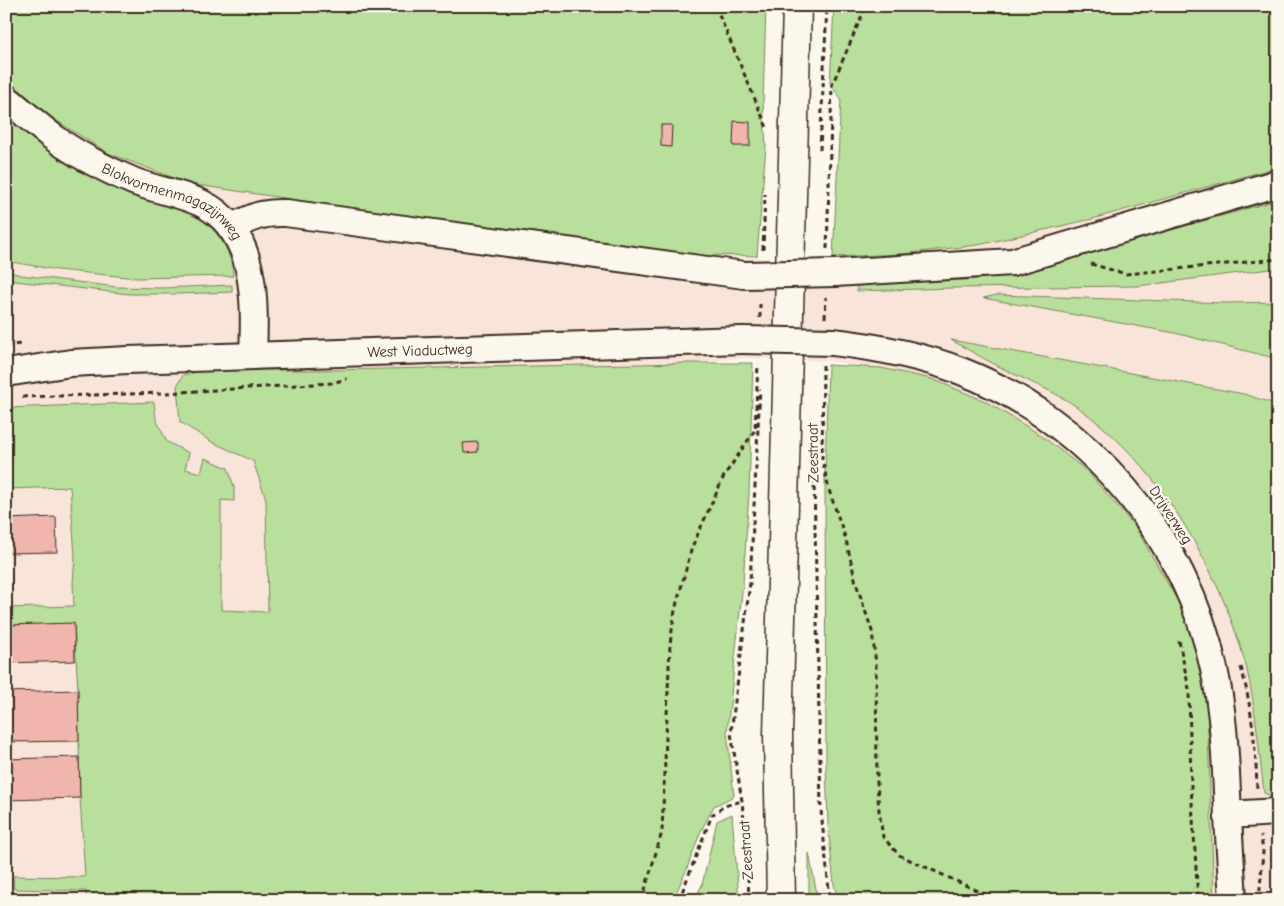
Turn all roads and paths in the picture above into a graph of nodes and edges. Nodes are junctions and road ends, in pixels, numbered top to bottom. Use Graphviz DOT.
graph roads {
  1 [pos="717,6"];
  2 [pos="797,6"];
  3 [pos="827,6"];
  4 [pos="866,6"];
  5 [pos="6,98"];
  6 [pos="772,123"];
  7 [pos="772,132"];
  8 [pos="767,139"];
  9 [pos="820,154"];
  10 [pos="1278,183"];
  11 [pos="765,187"];
  12 [pos="769,191"];
  13 [pos="231,228"];
  14 [pos="766,249"];
  15 [pos="762,255"];
  16 [pos="1278,259"];
  17 [pos="1090,264"];
  18 [pos="829,274"];
  19 [pos="752,285"];
  20 [pos="764,297"];
  21 [pos="755,330"];
  22 [pos="827,343"];
  23 [pos="253,356"];
  24 [pos="6,373"];
  25 [pos="813,430"];
  26 [pos="1179,641"];
  27 [pos="1239,660"];
  28 [pos="742,801"];
  29 [pos="1268,813"];
  30 [pos="1228,815"];
  31 [pos="642,900"];
  32 [pos="679,900"];
  33 [pos="749,900"];
  34 [pos="781,900"];
  35 [pos="830,900"];
  36 [pos="998,900"];
  37 [pos="1198,900"];
  38 [pos="1232,900"];
  39 [pos="1259,900"];
  1 -- 8 [label="path"];
  2 -- 34 [label="main road, Zeestraat"];
  3 -- 9 [label="path"];
  4 -- 18 [label="path"];
  5 -- 13 [label="lane, Blokvormenmagazijnweg"];
  6 -- 7 [label="path"];
  10 -- 18 [label="lane"];
  11 -- 15 [label="path"];
  12 -- 14 [label="path"];
  13 -- 19 [label="lane"];
  13 -- 23 [label="lane, Blokvormenmagazijnweg"];
  16 -- 17 [label="path"];
  18 -- 19 [label="lane, bridge"];
  18 -- 22 [label="path"];
  19 -- 21 [label="path"];
  20 -- 21 [label="path"];
  21 -- 22 [label="lane, West Viaductweg, bridge"];
  21 -- 23 [label="lane, West Viaductweg"];
  22 -- 30 [label="lane, Drijverweg"];
  22 -- 36 [label="path"];
  23 -- 24 [label="lane, West Viaductweg"];
  25 -- 35 [label="path, Zeestraat"];
  26 -- 37 [label="path"];
  27 -- 29 [label="path"];
  28 -- 31 [label="path, Zeestraat"];
  28 -- 32 [label="path, Zeestraat"];
  28 -- 33 [label="path, Zeestraat"];
  29 -- 30 [label="lane"];
  29 -- 39 [label="path"];
  30 -- 38 [label="lane, Drijverweg"];
}
